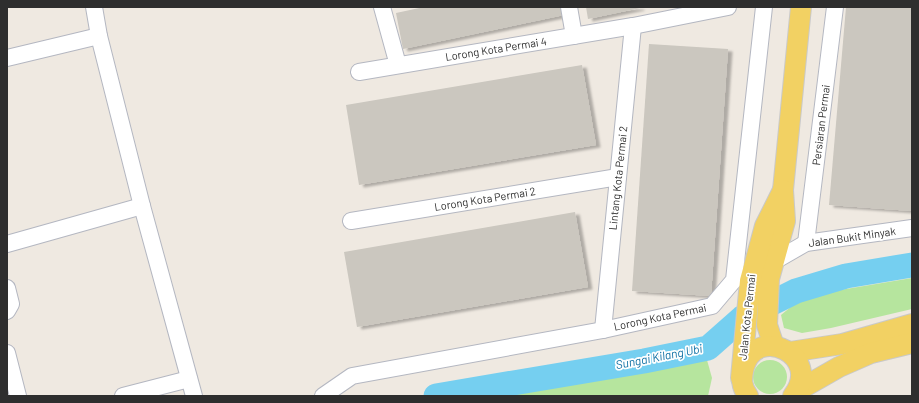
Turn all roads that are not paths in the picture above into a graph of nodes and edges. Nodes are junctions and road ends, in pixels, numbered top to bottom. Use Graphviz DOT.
graph roads {
  1 [pos="94,7"];
  2 [pos="382,7"];
  3 [pos="569,7"];
  4 [pos="728,7"];
  5 [pos="764,7"];
  6 [pos="801,7"];
  7 [pos="835,7"];
  8 [pos="633,26"];
  9 [pos="100,36"];
  10 [pos="574,36"];
  11 [pos="7,58"];
  12 [pos="398,65"];
  13 [pos="359,72"];
  14 [pos="618,177"];
  15 [pos="783,190"];
  16 [pos="142,206"];
  17 [pos="351,221"];
  18 [pos="912,228"];
  19 [pos="806,243"];
  20 [pos="7,244"];
  21 [pos="764,274"];
  22 [pos="7,288"];
  23 [pos="7,311"];
  24 [pos="912,324"];
  25 [pos="603,330"];
  26 [pos="912,343"];
  27 [pos="782,349"];
  28 [pos="7,353"];
  29 [pos="189,379"];
  30 [pos="742,389"];
  31 [pos="795,393"];
  32 [pos="18,396"];
  33 [pos="123,396"];
  34 [pos="194,396"];
  35 [pos="323,396"];
  1 -- 9 [label="street"];
  2 -- 12 [label="street"];
  3 -- 10 [label="street"];
  4 -- 8 [label="street, Lorong Kota Permai 4"];
  5 -- 25 [label="street, Lorong Kota Permai"];
  6 -- 15 [label="main road, Jalan Kota Permai"];
  7 -- 19 [label="street, Persiaran Permai"];
  8 -- 10 [label="street, Lorong Kota Permai 4"];
  8 -- 14 [label="street, Lintang Kota Permai 2"];
  9 -- 11 [label="street"];
  9 -- 16 [label="street"];
  10 -- 12 [label="street, Lorong Kota Permai 4"];
  12 -- 13 [label="street, Lorong Kota Permai 4"];
  14 -- 17 [label="street, Lorong Kota Permai 2"];
  14 -- 25 [label="street, Lintang Kota Permai 2"];
  15 -- 21 [label="main road, Jalan Kota Permai"];
  15 -- 21 [label="main road, Jalan Kota Permai"];
  16 -- 20 [label="street"];
  16 -- 29 [label="street"];
  18 -- 19 [label="street, Jalan Bukit Minyak"];
  19 -- 21 [label="street, Jalan Bukit Minyak"];
  21 -- 27 [label="main road, Jalan Kota Permai"];
  21 -- 30 [label="main road, Jalan Kota Permai"];
  22 -- 23 [label="street"];
  24 -- 27 [label="main road"];
  25 -- 35 [label="street, Lorong Kota Permai"];
  26 -- 31 [label="main road"];
  27 -- 30 [label="main road"];
  27 -- 31 [label="main road, Jalan Kota Permai"];
  28 -- 32 [label="street"];
  29 -- 33 [label="street"];
  29 -- 34 [label="street"];
}
